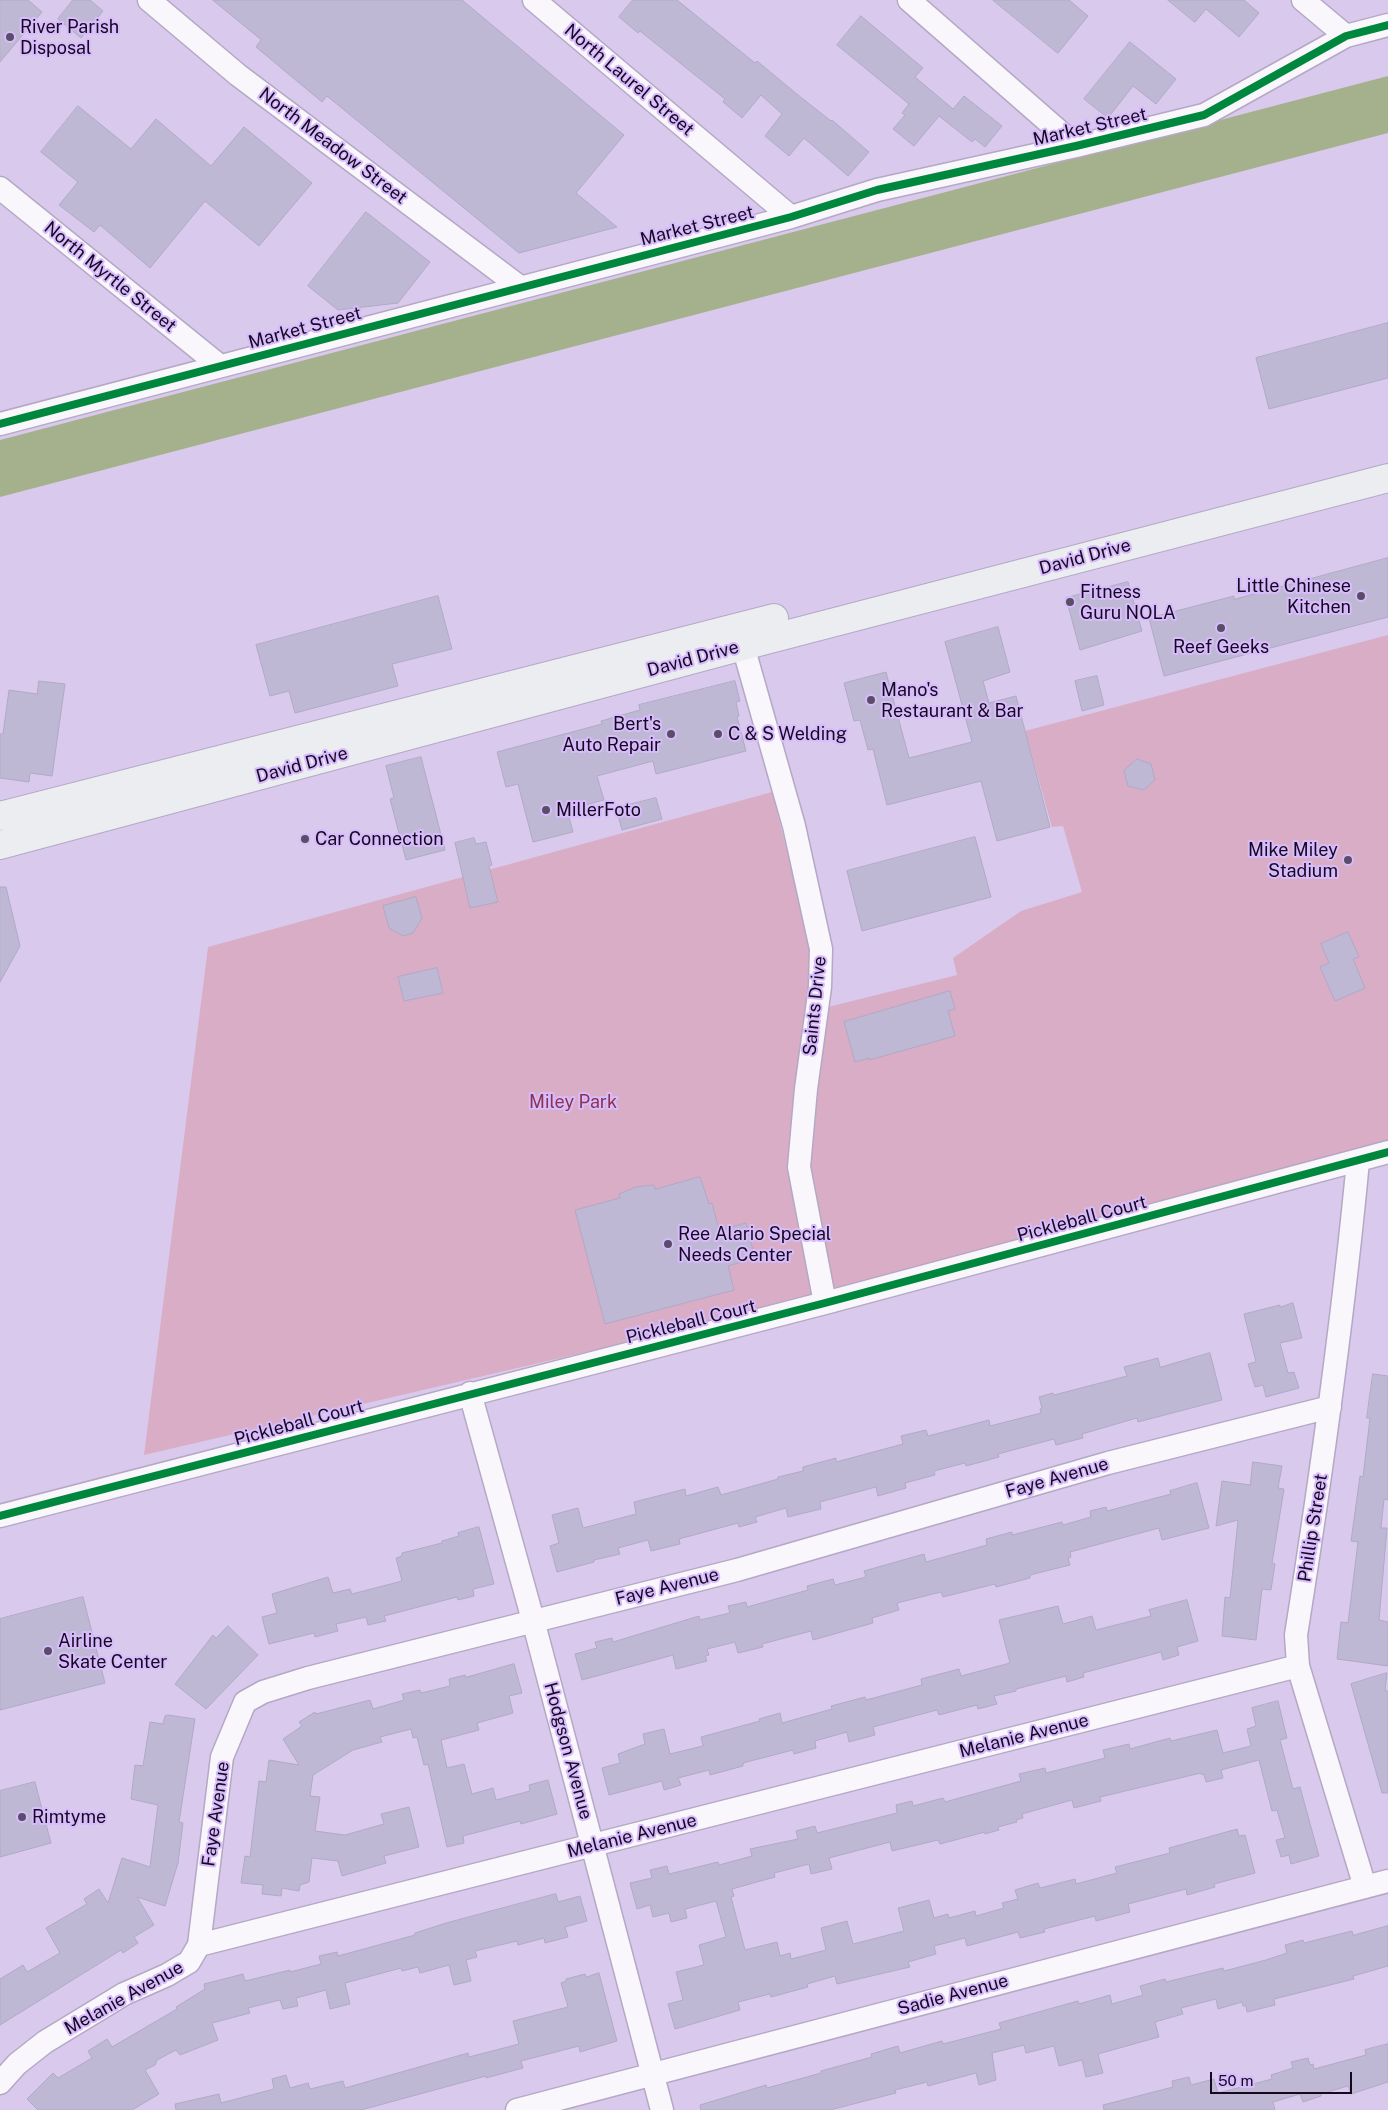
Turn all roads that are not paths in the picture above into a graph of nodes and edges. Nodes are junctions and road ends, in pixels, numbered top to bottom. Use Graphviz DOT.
graph roads {
  1 [pos="149,0"];
  2 [pos="534,0"];
  3 [pos="909,0"];
  4 [pos="1302,0"];
  5 [pos="1388,24"];
  6 [pos="1346,36"];
  7 [pos="1076,146"];
  8 [pos="0,188"];
  9 [pos="791,217"];
  10 [pos="520,287"];
  11 [pos="220,366"];
  12 [pos="0,424"];
  13 [pos="1388,460"];
  14 [pos="1388,478"];
  15 [pos="738,637"];
  16 [pos="0,816"];
  17 [pos="0,845"];
  18 [pos="1388,1152"];
  19 [pos="1358,1161"];
  20 [pos="825,1303"];
  21 [pos="470,1394"];
  22 [pos="1330,1407"];
  23 [pos="0,1516"];
  24 [pos="533,1620"];
  25 [pos="1298,1666"];
  26 [pos="593,1846"];
  27 [pos="1388,1881"];
  28 [pos="1365,1887"];
  29 [pos="199,1946"];
  30 [pos="652,2074"];
  31 [pos="1,2082"];
  32 [pos="517,2110"];
  33 [pos="662,2110"];
  1 -- 10 [label="street, North Meadow Street"];
  2 -- 9 [label="street, North Laurel Street"];
  3 -- 7 [label="street"];
  4 -- 6 [label="street"];
  5 -- 6 [label="street, Market Street"];
  6 -- 7 [label="street, Market Street"];
  7 -- 9 [label="street, Market Street"];
  8 -- 11 [label="street, North Myrtle Street"];
  9 -- 10 [label="street, Market Street"];
  10 -- 11 [label="street, Market Street"];
  11 -- 12 [label="street, Market Street"];
  13 -- 15 [label="main road, David Drive"];
  14 -- 15 [label="main road, David Drive"];
  15 -- 16 [label="main road, David Drive"];
  15 -- 17 [label="main road, David Drive"];
  15 -- 20 [label="street, Saints Drive"];
  18 -- 19 [label="street, Pickleball Court"];
  19 -- 20 [label="street, Pickleball Court"];
  19 -- 22 [label="street, Phillip Street"];
  20 -- 21 [label="street, Pickleball Court"];
  21 -- 23 [label="street, Pickleball Court"];
  21 -- 24 [label="street, Hodgson Avenue"];
  22 -- 24 [label="street, Faye Avenue"];
  22 -- 25 [label="street, Phillip Street"];
  24 -- 26 [label="street, Hodgson Avenue"];
  24 -- 29 [label="street, Faye Avenue"];
  25 -- 26 [label="street, Melanie Avenue"];
  25 -- 28 [label="street, Phillip Street"];
  26 -- 29 [label="street, Melanie Avenue"];
  26 -- 30 [label="street, Hodgson Avenue"];
  27 -- 28 [label="street, Sadie Avenue"];
  28 -- 30 [label="street, Sadie Avenue"];
  29 -- 31 [label="street, Melanie Avenue"];
  30 -- 32 [label="street, Sadie Avenue"];
  30 -- 33 [label="street, Hodgson Avenue"];
}
